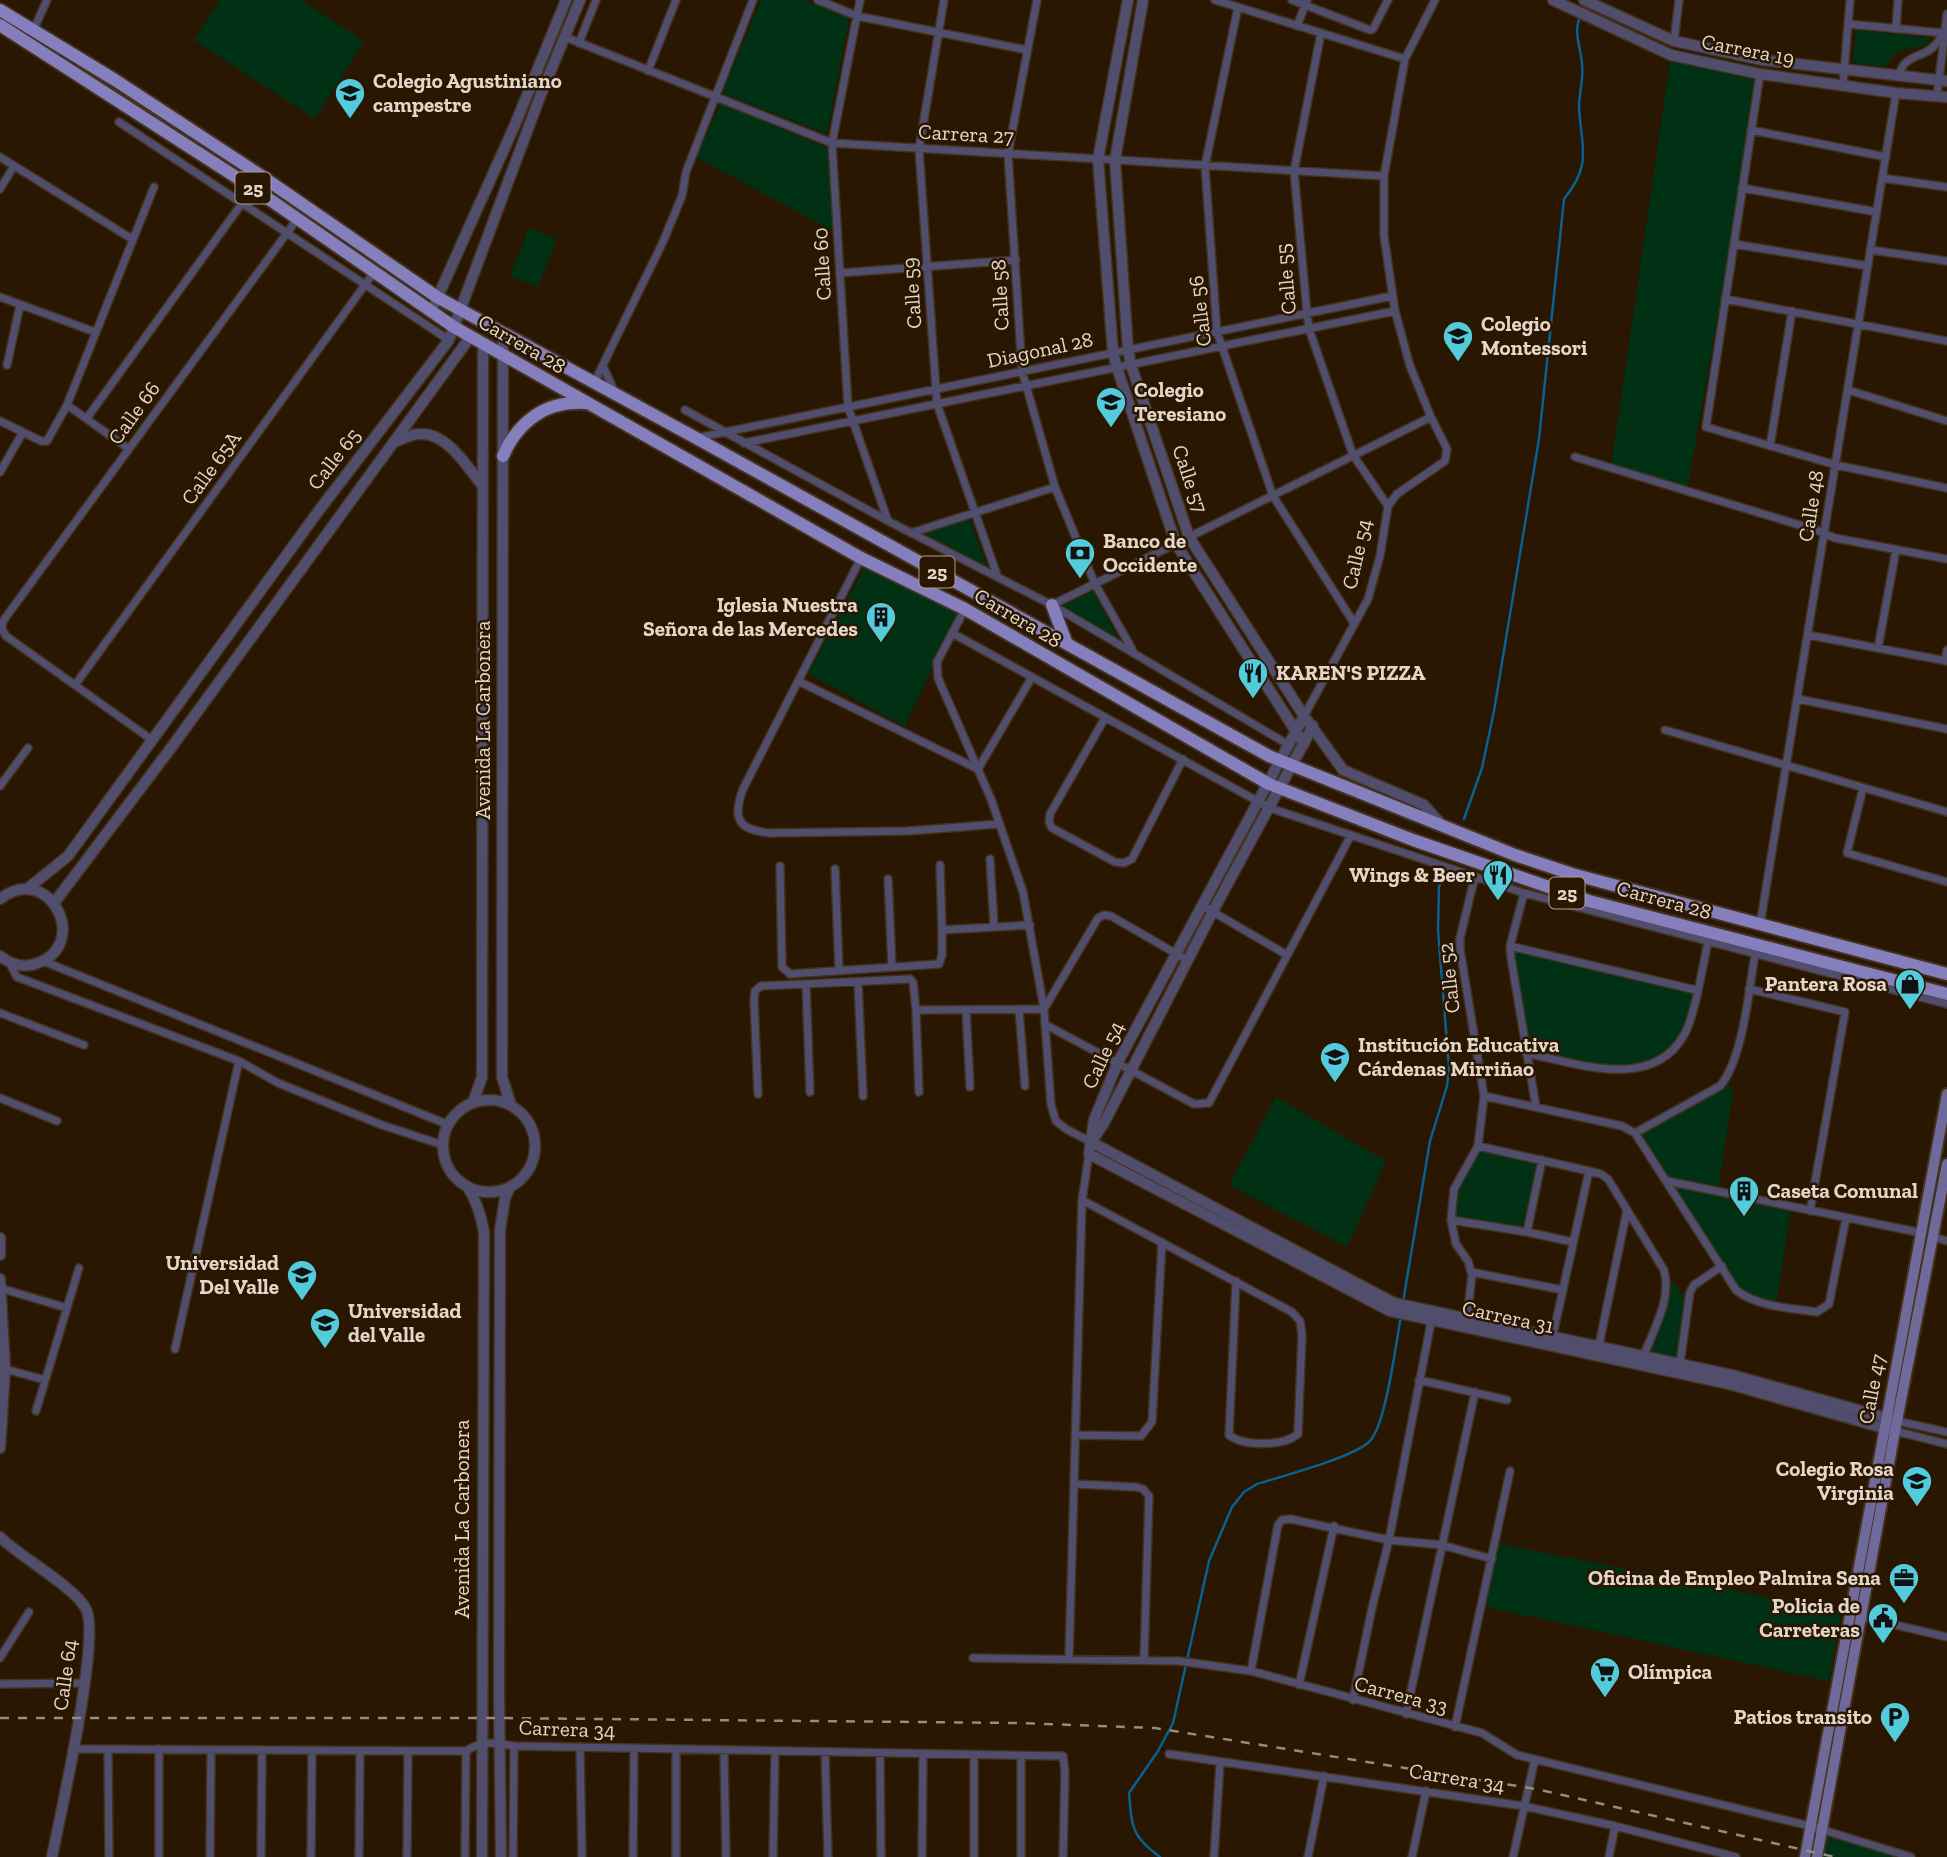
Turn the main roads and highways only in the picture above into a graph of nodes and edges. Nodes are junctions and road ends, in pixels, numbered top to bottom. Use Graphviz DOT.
graph roads {
  1 [pos="0,10"];
  2 [pos="0,25"];
  3 [pos="587,403"];
  4 [pos="503,456"];
  5 [pos="1052,606"];
  6 [pos="1067,644"];
  7 [pos="1729,937"];
  8 [pos="1738,950"];
  9 [pos="1947,974"];
  10 [pos="1947,994"];
  11 [pos="1947,1094"];
  12 [pos="1947,1164"];
  13 [pos="1928,1235"];
  14 [pos="1890,1424"];
  15 [pos="1805,1857"];
  16 [pos="1817,1857"];
  1 -- 6 [label="main road, Carrera 28 / 25"];
  2 -- 3 [label="main road, Carrera 28 / 25"];
  3 -- 4 [label="main road"];
  3 -- 7 [label="main road, Carrera 28 / 25"];
  5 -- 6 [label="main road"];
  6 -- 9 [label="main road, Carrera 28 / 25"];
  7 -- 8 [label="main road"];
  7 -- 10 [label="main road, Carrera 28 / 25"];
  11 -- 13 [label="main road, Calle 47"];
  12 -- 13 [label="main road, Calle 47"];
  13 -- 14 [label="main road, Calle 47"];
  14 -- 15 [label="main road, Calle 47"];
  14 -- 16 [label="main road, Calle 47"];
}
